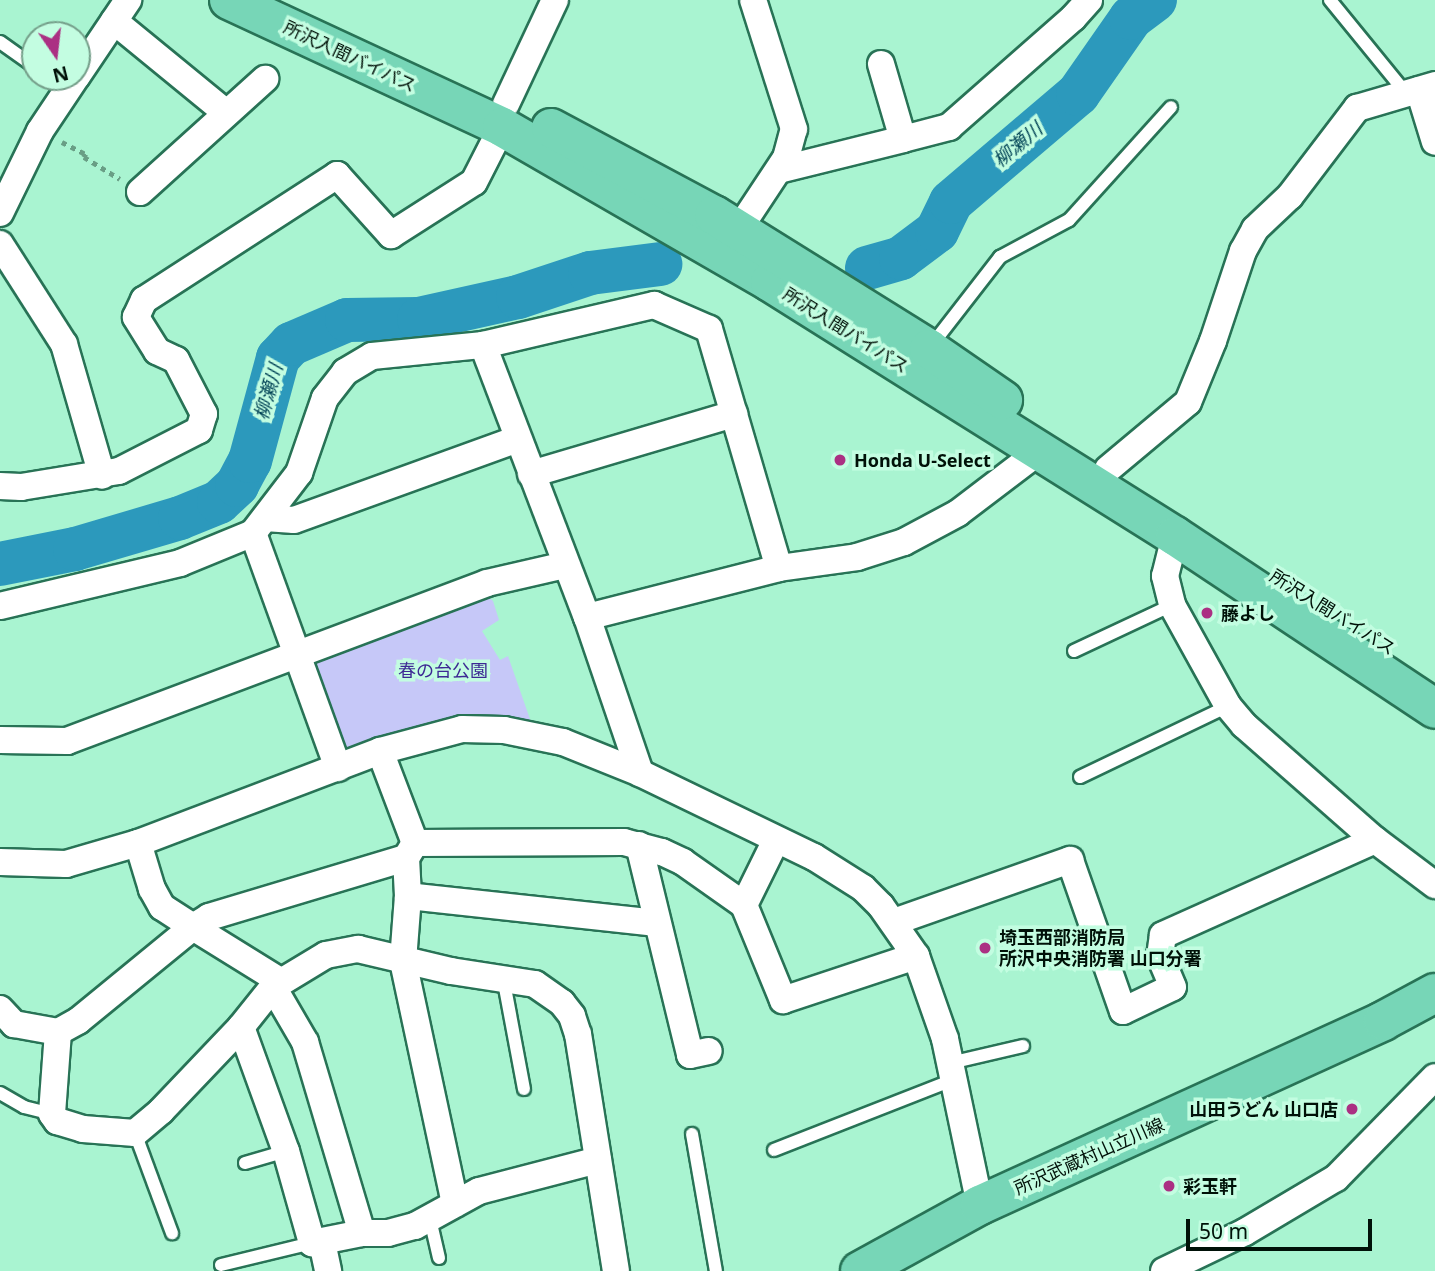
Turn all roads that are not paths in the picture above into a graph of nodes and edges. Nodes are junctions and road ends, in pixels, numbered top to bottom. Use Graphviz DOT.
graph roads {
  1 [pos="229,0"];
  2 [pos="288,0"];
  3 [pos="555,0"];
  4 [pos="753,0"];
  5 [pos="1330,0"];
  6 [pos="1075,6"];
  7 [pos="121,11"];
  8 [pos="0,42"];
  9 [pos="91,50"];
  10 [pos="21,57"];
  11 [pos="881,64"];
  12 [pos="265,79"];
  13 [pos="1420,89"];
  14 [pos="62,91"];
  15 [pos="1171,107"];
  16 [pos="225,112"];
  17 [pos="504,116"];
  18 [pos="903,139"];
  19 [pos="1435,142"];
  20 [pos="779,170"];
  21 [pos="140,192"];
  22 [pos="0,213"];
  23 [pos="730,242"];
  24 [pos="1,248"];
  25 [pos="483,345"];
  26 [pos="929,349"];
  27 [pos="734,414"];
  28 [pos="518,439"];
  29 [pos="1038,452"];
  30 [pos="1108,469"];
  31 [pos="531,474"];
  32 [pos="102,476"];
  33 [pos="0,486"];
  34 [pos="259,525"];
  35 [pos="1175,536"];
  36 [pos="565,565"];
  37 [pos="779,568"];
  38 [pos="1172,605"];
  39 [pos="0,606"];
  40 [pos="587,617"];
  41 [pos="1074,651"];
  42 [pos="296,655"];
  43 [pos="1435,677"];
  44 [pos="1228,706"];
  45 [pos="1435,709"];
  46 [pos="0,740"];
  47 [pos="380,751"];
  48 [pos="338,768"];
  49 [pos="640,772"];
  50 [pos="1080,777"];
  51 [pos="776,840"];
  52 [pos="1375,840"];
  53 [pos="138,844"];
  54 [pos="639,845"];
  55 [pos="410,850"];
  56 [pos="0,862"];
  57 [pos="1435,885"];
  58 [pos="408,896"];
  59 [pos="744,905"];
  60 [pos="894,922"];
  61 [pos="656,923"];
  62 [pos="192,927"];
  63 [pos="916,956"];
  64 [pos="403,961"];
  65 [pos="503,976"];
  66 [pos="276,984"];
  67 [pos="1435,993"];
  68 [pos="0,1009"];
  69 [pos="241,1027"];
  70 [pos="58,1032"];
  71 [pos="1023,1046"];
  72 [pos="709,1051"];
  73 [pos="952,1072"];
  74 [pos="1435,1077"];
  75 [pos="524,1089"];
  76 [pos="0,1093"];
  77 [pos="52,1114"];
  78 [pos="135,1133"];
  79 [pos="692,1134"];
  80 [pos="774,1150"];
  81 [pos="286,1151"];
  82 [pos="598,1160"];
  83 [pos="245,1163"];
  84 [pos="455,1203"];
  85 [pos="980,1205"];
  86 [pos="430,1219"];
  87 [pos="172,1233"];
  88 [pos="362,1233"];
  89 [pos="317,1242"];
  90 [pos="439,1258"];
  91 [pos="221,1265"];
  92 [pos="328,1271"];
  93 [pos="616,1271"];
  94 [pos="716,1271"];
  95 [pos="860,1271"];
  96 [pos="1164,1271"];
  1 -- 17 [label="main road, 所沢入間バイパス"];
  2 -- 17 [label="main road, 所沢入間バイパス"];
  3 -- 17 [label="street"];
  4 -- 20 [label="street"];
  5 -- 13 [label="lane"];
  6 -- 18 [label="street"];
  7 -- 9 [label="street"];
  7 -- 16 [label="street"];
  8 -- 10 [label="lane"];
  11 -- 18 [label="street"];
  12 -- 16 [label="street"];
  13 -- 19 [label="street"];
  13 -- 30 [label="street"];
  14 -- 22 [label="street"];
  15 -- 26 [label="lane"];
  16 -- 21 [label="street"];
  17 -- 23 [label="main road, 所沢入間バイパス"];
  17 -- 32 [label="street"];
  18 -- 20 [label="street"];
  20 -- 23 [label="street"];
  23 -- 26 [label="main road, 所沢入間バイパス"];
  23 -- 29 [label="main road, 所沢入間バイパス"];
  24 -- 32 [label="street"];
  25 -- 27 [label="street"];
  25 -- 28 [label="street"];
  25 -- 34 [label="street"];
  26 -- 30 [label="main road, 所沢入間バイパス"];
  27 -- 31 [label="street"];
  27 -- 37 [label="street"];
  28 -- 31 [label="street"];
  28 -- 34 [label="street"];
  29 -- 35 [label="main road, 所沢入間バイパス"];
  29 -- 37 [label="street"];
  30 -- 43 [label="main road, 所沢入間バイパス"];
  31 -- 36 [label="street"];
  32 -- 33 [label="street"];
  34 -- 39 [label="street"];
  34 -- 42 [label="street"];
  35 -- 38 [label="street"];
  35 -- 45 [label="main road, 所沢入間バイパス"];
  36 -- 40 [label="street"];
  36 -- 42 [label="street"];
  37 -- 40 [label="street"];
  38 -- 41 [label="lane"];
  38 -- 44 [label="street"];
  40 -- 49 [label="street"];
  42 -- 46 [label="street"];
  42 -- 48 [label="street"];
  44 -- 50 [label="lane"];
  44 -- 52 [label="street"];
  47 -- 48 [label="street"];
  47 -- 49 [label="street"];
  47 -- 55 [label="street"];
  48 -- 53 [label="street"];
  49 -- 51 [label="street"];
  51 -- 59 [label="street"];
  51 -- 60 [label="street"];
  52 -- 57 [label="street"];
  52 -- 60 [label="street"];
  53 -- 56 [label="street"];
  53 -- 62 [label="street"];
  54 -- 55 [label="street"];
  54 -- 59 [label="street"];
  54 -- 61 [label="street"];
  55 -- 58 [label="street"];
  55 -- 62 [label="street"];
  58 -- 61 [label="street"];
  58 -- 64 [label="street"];
  59 -- 63 [label="street"];
  60 -- 63 [label="street"];
  61 -- 72 [label="street"];
  62 -- 66 [label="street"];
  62 -- 70 [label="street"];
  63 -- 73 [label="street"];
  64 -- 65 [label="street"];
  64 -- 66 [label="street"];
  64 -- 84 [label="street"];
  65 -- 75 [label="lane"];
  65 -- 82 [label="street"];
  66 -- 69 [label="street"];
  66 -- 88 [label="street"];
  67 -- 85 [label="main road, 所沢武蔵村山立川線"];
  68 -- 70 [label="street"];
  69 -- 78 [label="street"];
  69 -- 81 [label="street"];
  70 -- 77 [label="street"];
  71 -- 73 [label="lane"];
  73 -- 80 [label="lane"];
  73 -- 85 [label="street"];
  74 -- 96 [label="street"];
  76 -- 77 [label="lane"];
  77 -- 78 [label="street"];
  78 -- 87 [label="lane"];
  79 -- 94 [label="lane"];
  81 -- 83 [label="lane"];
  81 -- 89 [label="street"];
  82 -- 84 [label="street"];
  82 -- 93 [label="street"];
  84 -- 86 [label="street"];
  85 -- 95 [label="main road, 所沢武蔵村山立川線"];
  86 -- 88 [label="street"];
  86 -- 90 [label="lane"];
  88 -- 89 [label="street"];
  89 -- 91 [label="lane"];
  89 -- 92 [label="street"];
}
